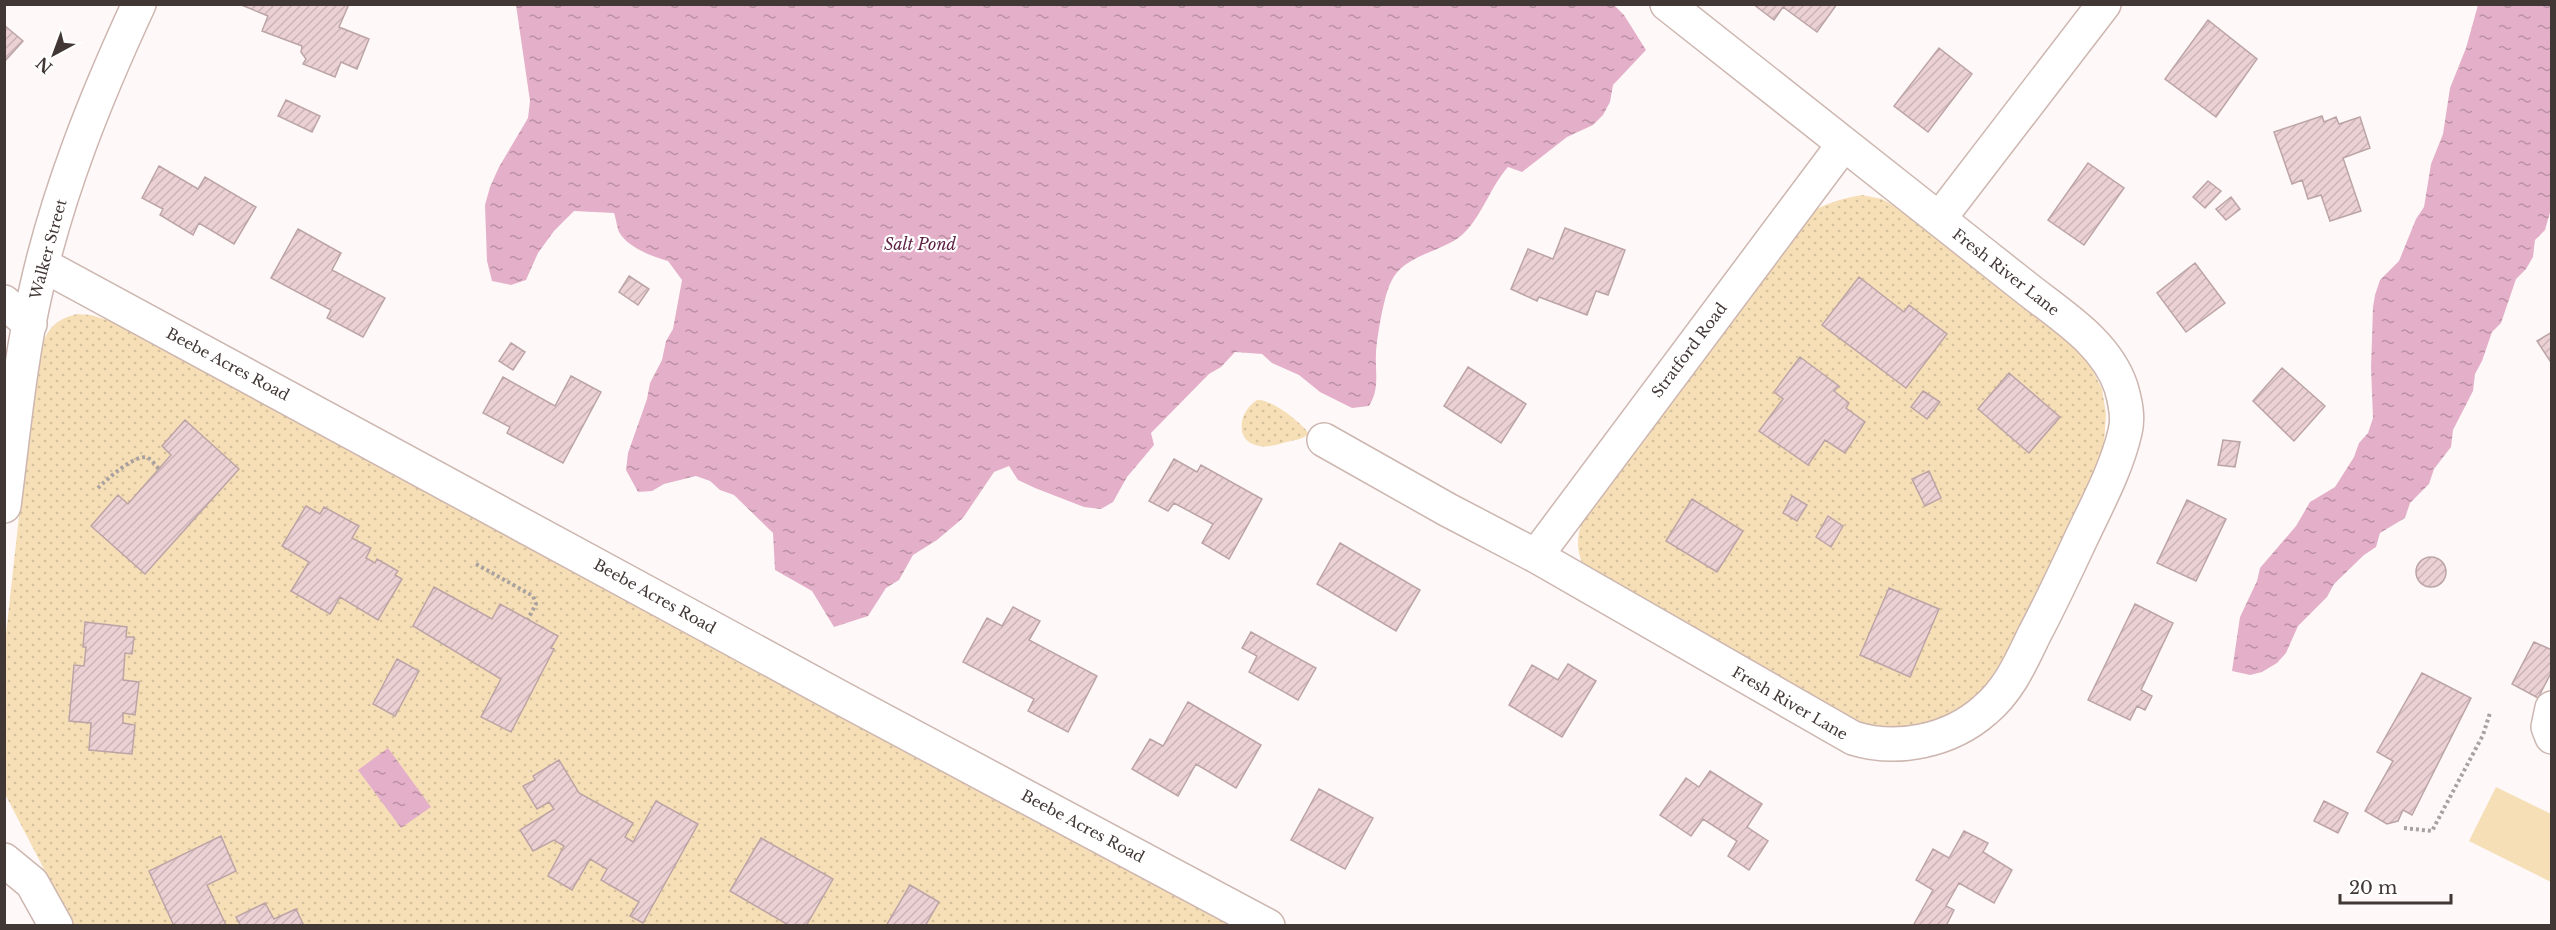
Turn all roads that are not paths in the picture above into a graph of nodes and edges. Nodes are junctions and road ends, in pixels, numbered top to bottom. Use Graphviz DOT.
graph roads {
  1 [pos="139,4"];
  2 [pos="1667,4"];
  3 [pos="2104,4"];
  4 [pos="1843,145"];
  5 [pos="1939,219"];
  6 [pos="43,265"];
  7 [pos="4,302"];
  8 [pos="30,324"];
  9 [pos="1324,440"];
  10 [pos="4,506"];
  11 [pos="1536,556"];
  12 [pos="2552,708"];
  13 [pos="2552,737"];
  14 [pos="4,860"];
  15 [pos="56,926"];
  16 [pos="1268,926"];
  1 -- 6 [label="street, Walker Street"];
  2 -- 4 [label="street, Fresh River Lane"];
  3 -- 5 [label="street, Fresh River Lane"];
  4 -- 5 [label="street, Fresh River Lane"];
  4 -- 11 [label="street, Stratford Road"];
  5 -- 11 [label="street, Fresh River Lane"];
  6 -- 8 [label="street, Walker Street"];
  6 -- 16 [label="street, Beebe Acres Road"];
  7 -- 8 [label="street"];
  8 -- 10 [label="street, Walker Street"];
  9 -- 11 [label="street, Fresh River Lane"];
  12 -- 13 [label="street"];
  14 -- 15 [label="street"];
}
